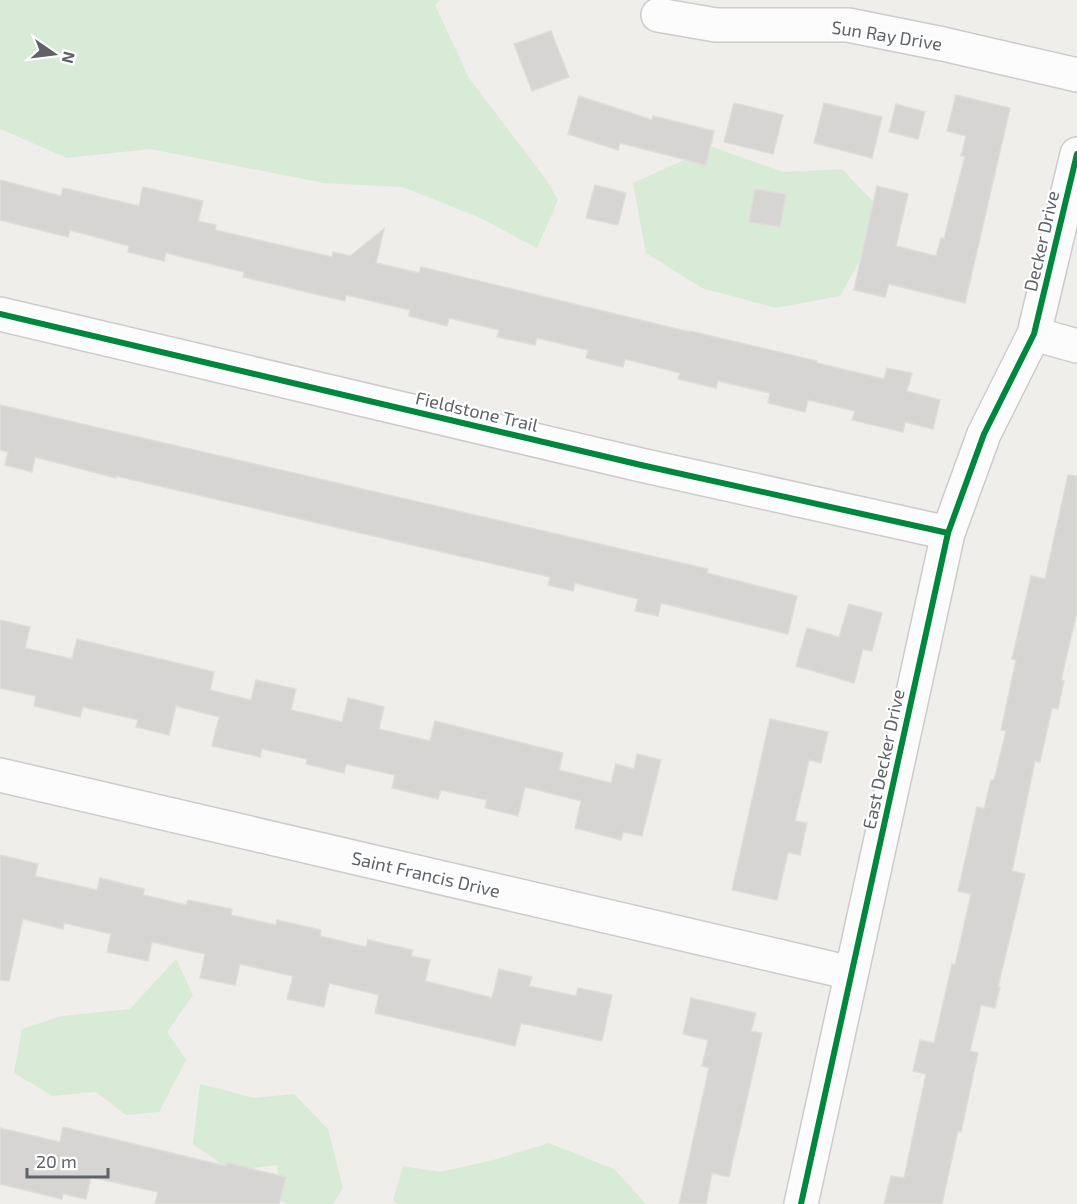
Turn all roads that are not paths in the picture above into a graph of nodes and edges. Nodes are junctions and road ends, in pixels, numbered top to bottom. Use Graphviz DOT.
graph roads {
  1 [pos="658,15"];
  2 [pos="1077,75"];
  3 [pos="1077,154"];
  4 [pos="0,314"];
  5 [pos="1034,334"];
  6 [pos="1077,346"];
  7 [pos="948,533"];
  8 [pos="0,775"];
  9 [pos="851,973"];
  10 [pos="801,1204"];
  1 -- 2 [label="street, Sun Ray Drive"];
  3 -- 5 [label="street, Decker Drive"];
  4 -- 7 [label="street, Fieldstone Trail"];
  5 -- 6 [label="street"];
  5 -- 7 [label="street, East Decker Drive"];
  7 -- 9 [label="street, East Decker Drive"];
  8 -- 9 [label="street, Saint Francis Drive"];
  9 -- 10 [label="street, East Decker Drive"];
}
